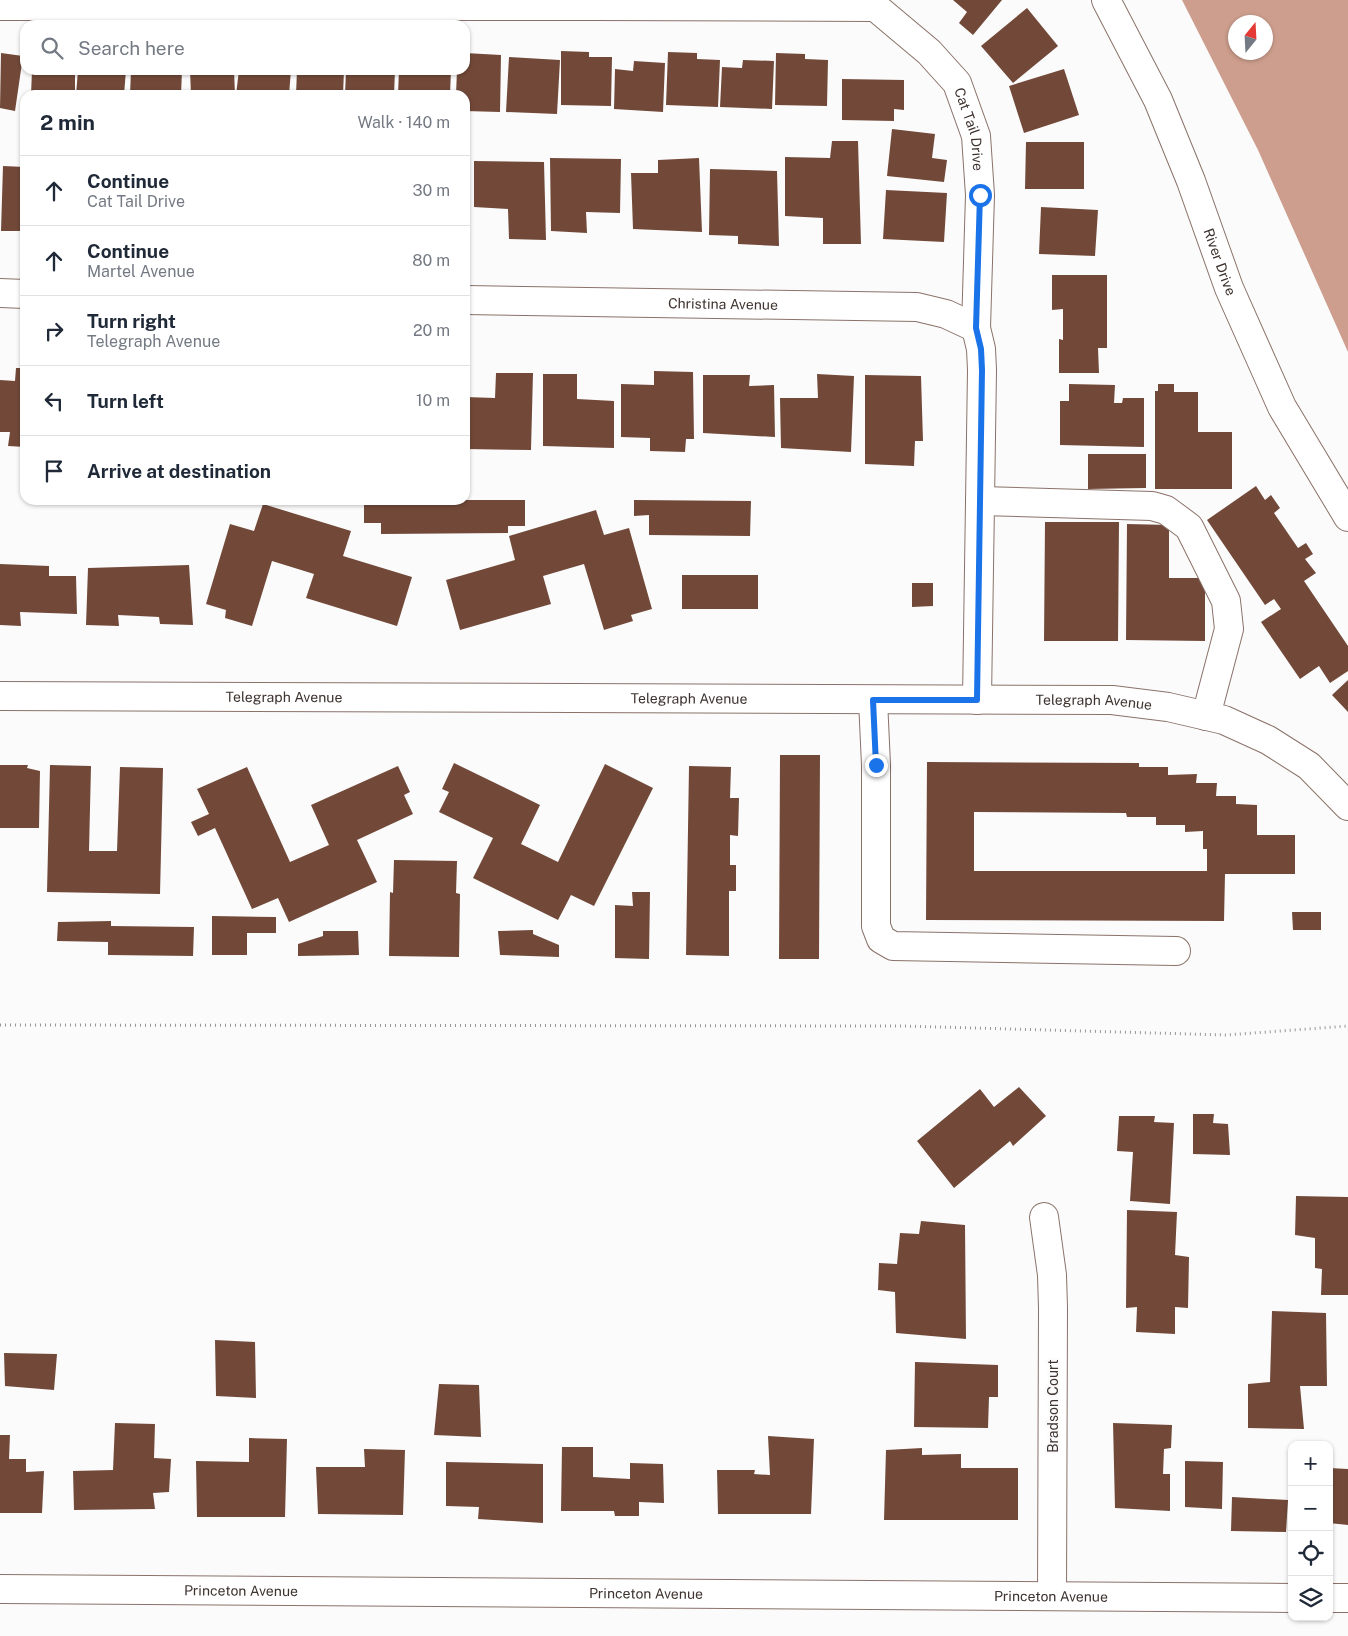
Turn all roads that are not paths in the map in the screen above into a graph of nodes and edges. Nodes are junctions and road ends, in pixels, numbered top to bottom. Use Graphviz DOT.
graph roads {
  1 [pos="1106,0"];
  2 [pos="593,3"];
  3 [pos="872,4"];
  4 [pos="0,6"];
  5 [pos="0,293"];
  6 [pos="20,294"];
  7 [pos="470,300"];
  8 [pos="976,328"];
  9 [pos="980,501"];
  10 [pos="1348,517"];
  11 [pos="0,696"];
  12 [pos="873,700"];
  13 [pos="977,700"];
  14 [pos="1206,716"];
  15 [pos="1348,806"];
  16 [pos="1176,951"];
  17 [pos="1044,1217"];
  18 [pos="0,1589"];
  19 [pos="1052,1596"];
  20 [pos="1288,1598"];
  21 [pos="1333,1598"];
  22 [pos="1348,1598"];
  1 -- 10 [label="street, River Drive"];
  2 -- 3 [label="street"];
  2 -- 4 [label="street"];
  3 -- 8 [label="street, Cat Tail Drive"];
  5 -- 6 [label="street"];
  7 -- 8 [label="street, Christina Avenue"];
  8 -- 9 [label="street, Cat Tail Drive"];
  9 -- 13 [label="street, Cat Tail Drive"];
  9 -- 14 [label="street"];
  11 -- 12 [label="street, Telegraph Avenue"];
  12 -- 13 [label="street, Telegraph Avenue"];
  12 -- 16 [label="street"];
  13 -- 14 [label="street, Telegraph Avenue"];
  14 -- 15 [label="street, Telegraph Avenue"];
  17 -- 19 [label="street, Bradson Court"];
  18 -- 19 [label="street, Princeton Avenue"];
  19 -- 20 [label="street, Princeton Avenue"];
  21 -- 22 [label="street"];
}
